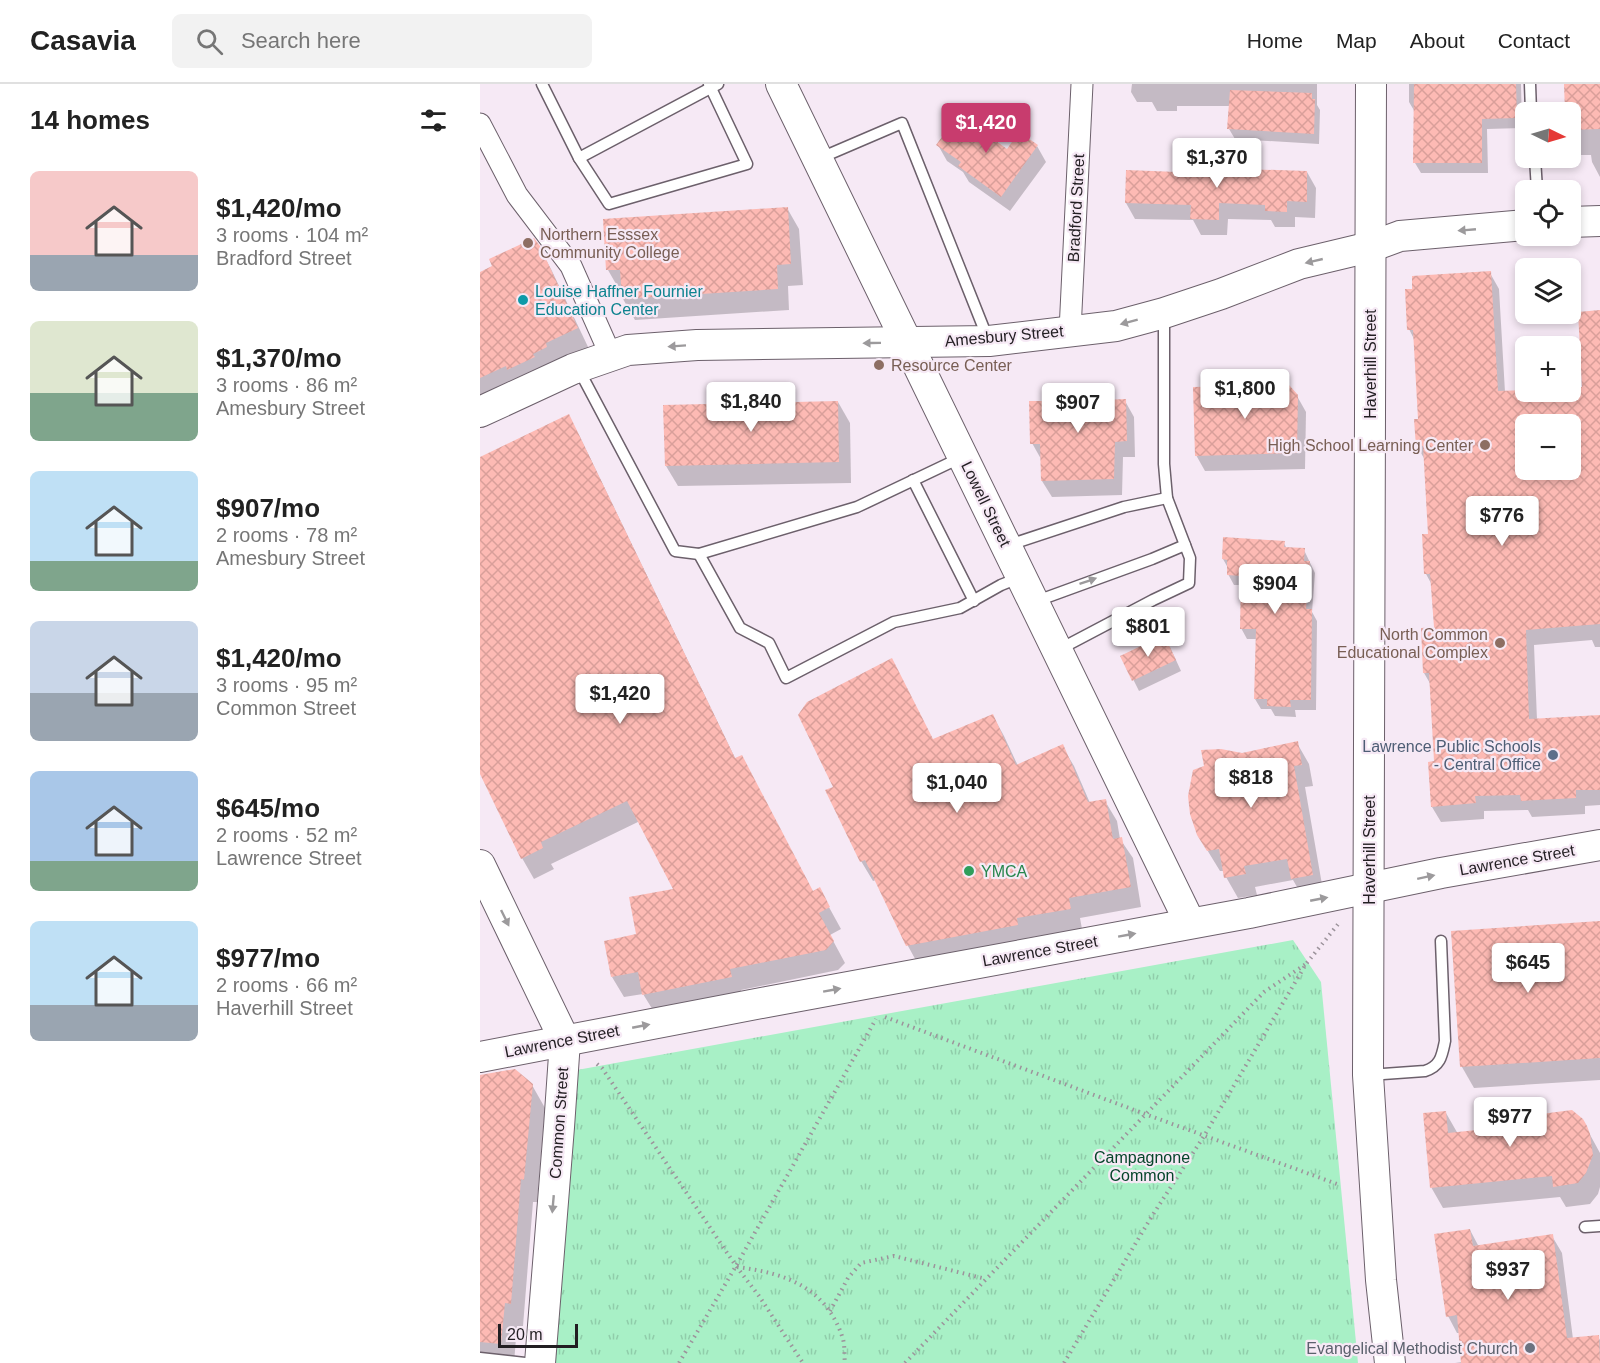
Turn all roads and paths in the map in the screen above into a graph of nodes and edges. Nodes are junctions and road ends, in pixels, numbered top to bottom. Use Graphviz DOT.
graph roads {
  1 [pos="542,84"];
  2 [pos="781,84"];
  3 [pos="1082,84"];
  4 [pos="1371,84"];
  5 [pos="1530,84"];
  6 [pos="712,85"];
  7 [pos="1531,102"];
  8 [pos="480,124"];
  9 [pos="579,158"];
  10 [pos="818,159"];
  11 [pos="1600,221"];
  12 [pos="1581,222"];
  13 [pos="1515,226"];
  14 [pos="1371,247"];
  15 [pos="1164,313"];
  16 [pos="1070,331"];
  17 [pos="989,341"];
  18 [pos="907,342"];
  19 [pos="611,356"];
  20 [pos="578,367"];
  21 [pos="480,412"];
  22 [pos="963,456"];
  23 [pos="913,480"];
  24 [pos="1167,498"];
  25 [pos="1185,545"];
  26 [pos="1006,546"];
  27 [pos="699,554"];
  28 [pos="1027,589"];
  29 [pos="974,601"];
  30 [pos="1057,650"];
  31 [pos="1600,845"];
  32 [pos="480,865"];
  33 [pos="1369,889"];
  34 [pos="1190,923"];
  35 [pos="1441,941"];
  36 [pos="1306,964"];
  37 [pos="885,1017"];
  38 [pos="876,1019"];
  39 [pos="564,1041"];
  40 [pos="480,1057"];
  41 [pos="1368,1075"];
  42 [pos="1145,1114"];
  43 [pos="1204,1136"];
  44 [pos="1337,1184"];
  45 [pos="1600,1226"];
  46 [pos="1585,1227"];
  47 [pos="736,1266"];
  48 [pos="986,1279"];
  49 [pos="830,1311"];
  50 [pos="480,1358"];
  51 [pos="908,1362"];
  52 [pos="525,1363"];
  53 [pos="540,1363"];
  54 [pos="679,1363"];
  55 [pos="803,1363"];
  56 [pos="845,1363"];
  57 [pos="1064,1363"];
  58 [pos="1390,1363"];
  1 -- 9 [label="lane"];
  2 -- 10 [label="main road, Lowell Street"];
  3 -- 16 [label="street, Bradford Street"];
  4 -- 14 [label="main road, Haverhill Street"];
  5 -- 7 [label="lane"];
  6 -- 9 [label="lane"];
  6 -- 9 [label="lane"];
  8 -- 19 [label="street"];
  10 -- 17 [label="lane"];
  10 -- 18 [label="main road, Lowell Street"];
  11 -- 12 [label="main road"];
  13 -- 14 [label="main road, Amesbury Street, one-way"];
  14 -- 15 [label="main road, Amesbury Street, one-way"];
  14 -- 33 [label="main road, Haverhill Street"];
  15 -- 16 [label="main road, Amesbury Street, one-way"];
  15 -- 24 [label="lane"];
  16 -- 17 [label="main road, Amesbury Street"];
  17 -- 18 [label="main road, Amesbury Street"];
  18 -- 19 [label="main road, Amesbury Street, one-way"];
  18 -- 22 [label="main road, Lowell Street"];
  19 -- 20 [label="main road, Amesbury Street"];
  20 -- 21 [label="main road, Amesbury Street"];
  20 -- 27 [label="lane"];
  22 -- 23 [label="lane"];
  22 -- 26 [label="main road, Lowell Street"];
  23 -- 27 [label="lane"];
  23 -- 29 [label="lane"];
  24 -- 25 [label="lane"];
  24 -- 26 [label="lane"];
  28 -- 25 [label="lane, one-way"];
  25 -- 30 [label="lane"];
  26 -- 28 [label="main road, Lowell Street"];
  27 -- 29 [label="lane"];
  28 -- 29 [label="lane"];
  28 -- 30 [label="main road, Lowell Street"];
  30 -- 34 [label="main road, Lowell Street"];
  33 -- 31 [label="main road, Lawrence Street, one-way"];
  32 -- 39 [label="main road, Common Street, one-way"];
  34 -- 33 [label="main road, Lawrence Street, one-way"];
  33 -- 36 [label="path"];
  33 -- 41 [label="main road, Haverhill Street"];
  39 -- 34 [label="main road, Lawrence Street, one-way"];
  35 -- 41 [label="lane"];
  36 -- 42 [label="path"];
  36 -- 43 [label="path"];
  37 -- 42 [label="path"];
  38 -- 47 [label="path"];
  39 -- 40 [label="main road, Lawrence Street"];
  39 -- 47 [label="path"];
  39 -- 53 [label="main road, Common Street, one-way"];
  41 -- 58 [label="main road, Haverhill Street"];
  42 -- 43 [label="path"];
  42 -- 48 [label="path"];
  43 -- 44 [label="path"];
  43 -- 57 [label="path"];
  45 -- 46 [label="lane"];
  47 -- 49 [label="path"];
  47 -- 54 [label="path"];
  47 -- 55 [label="path"];
  48 -- 49 [label="path"];
  48 -- 51 [label="path"];
  49 -- 56 [label="path"];
  50 -- 52 [label="lane"];
}
